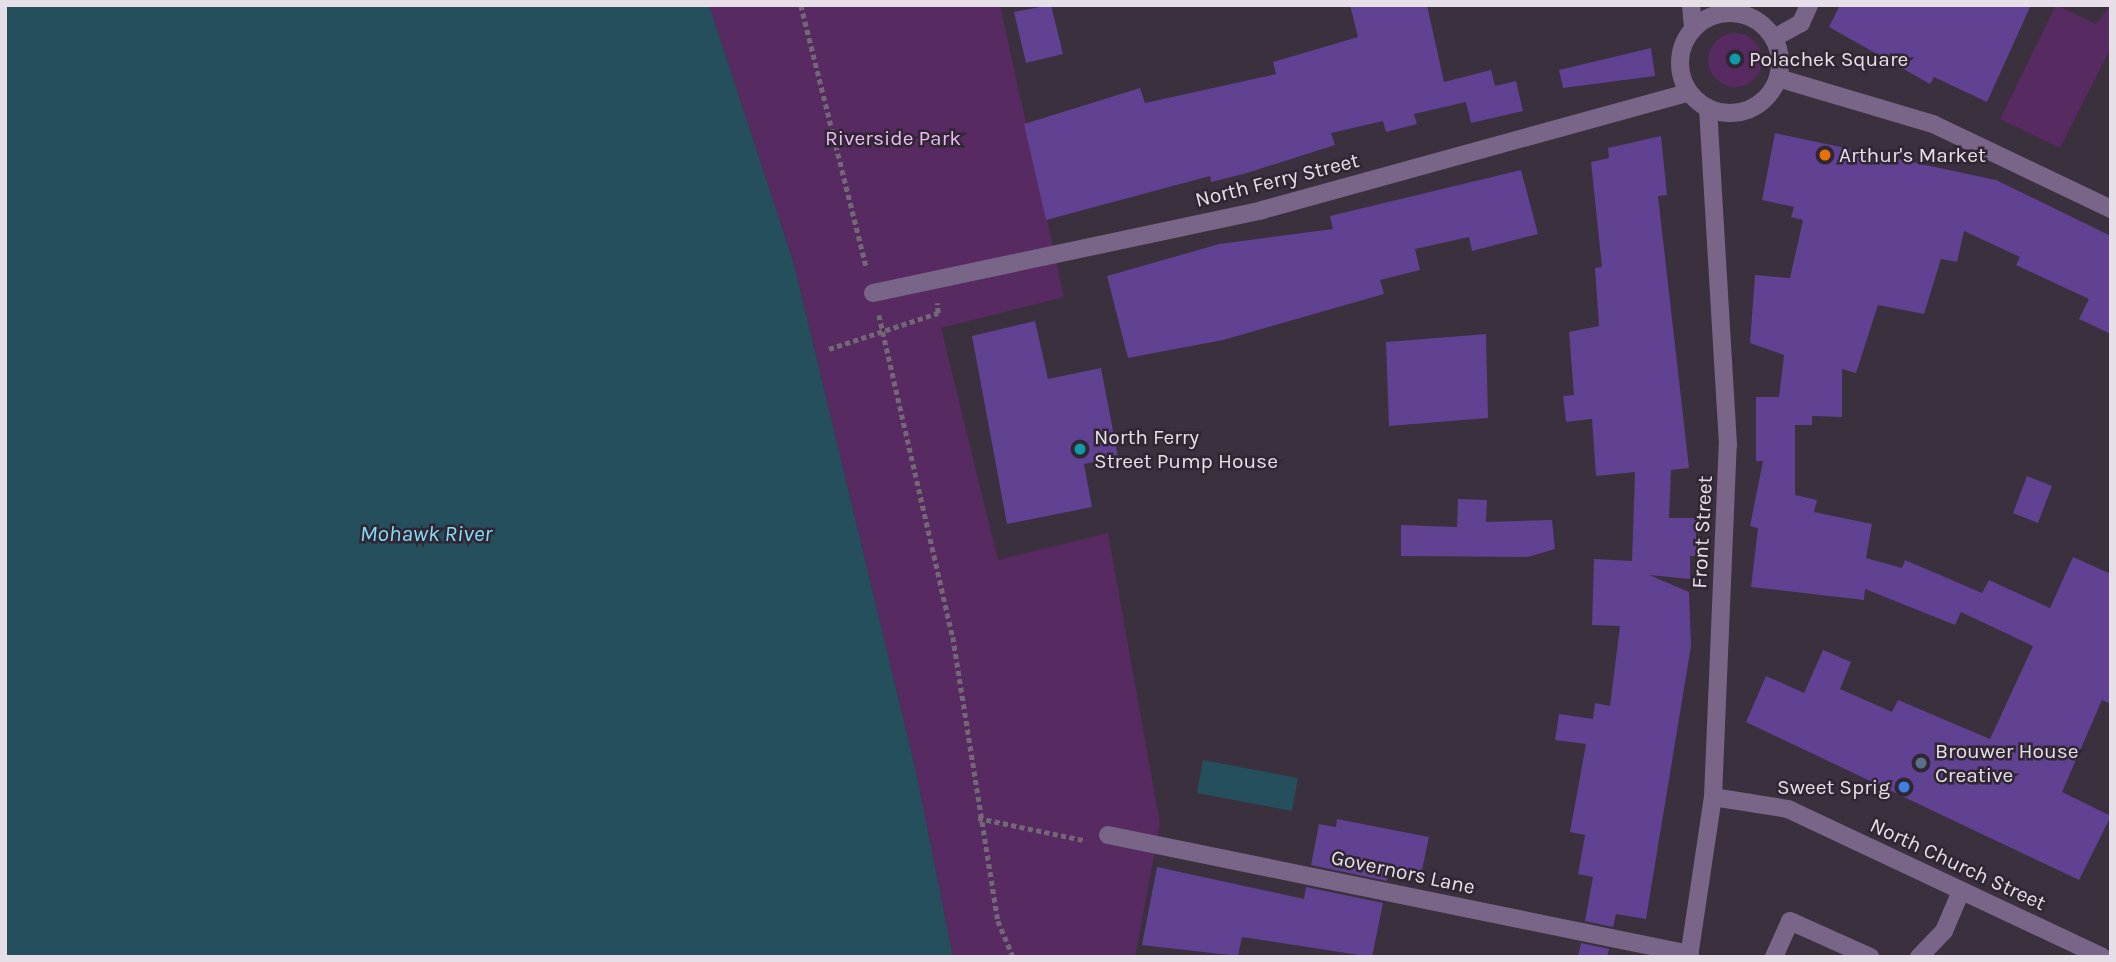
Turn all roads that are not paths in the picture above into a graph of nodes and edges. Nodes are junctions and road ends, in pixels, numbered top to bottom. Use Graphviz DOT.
graph roads {
  1 [pos="1691,5"];
  2 [pos="1809,5"];
  3 [pos="1693,28"];
  4 [pos="1774,38"];
  5 [pos="1778,78"];
  6 [pos="1689,92"];
  7 [pos="1708,109"];
  8 [pos="2111,209"];
  9 [pos="873,293"];
  10 [pos="1713,797"];
  11 [pos="1108,835"];
  12 [pos="1961,891"];
  13 [pos="1689,955"];
  14 [pos="1774,957"];
  15 [pos="1870,957"];
  16 [pos="1919,957"];
  17 [pos="2102,957"];
  1 -- 3 [label="street"];
  2 -- 4 [label="street"];
  3 -- 4 [label="street"];
  3 -- 6 [label="street"];
  4 -- 5 [label="street"];
  5 -- 7 [label="street"];
  5 -- 8 [label="street"];
  6 -- 7 [label="street"];
  6 -- 9 [label="street, North Ferry Street"];
  7 -- 10 [label="street, Front Street"];
  10 -- 12 [label="street, North Church Street"];
  10 -- 13 [label="street, Front Street"];
  11 -- 13 [label="street, Governors Lane"];
  12 -- 16 [label="street"];
  12 -- 17 [label="street, North Church Street"];
  14 -- 15 [label="street"];
}
